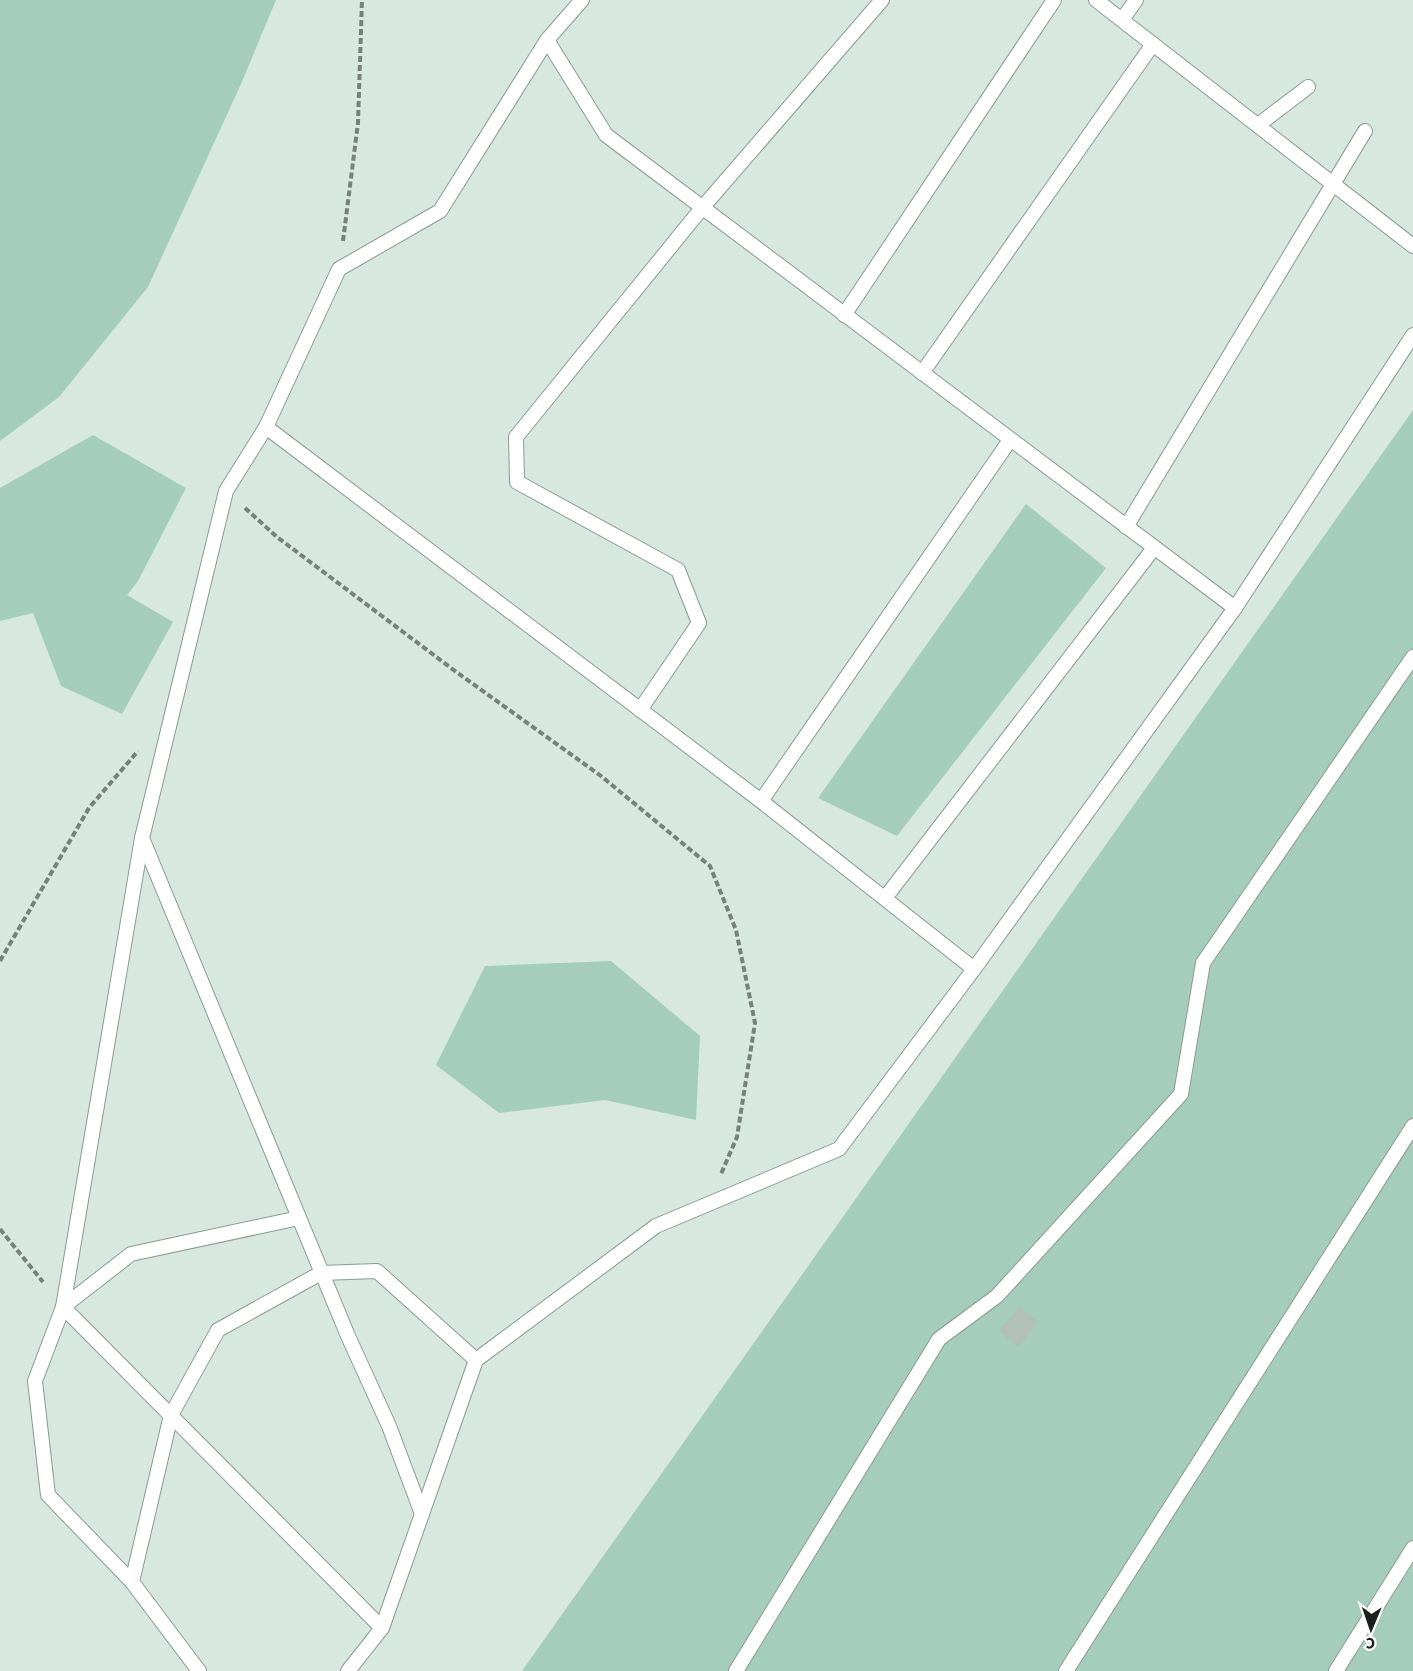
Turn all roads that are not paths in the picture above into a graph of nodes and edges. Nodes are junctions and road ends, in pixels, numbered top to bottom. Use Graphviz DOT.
graph roads {
  1 [pos="582,0"];
  2 [pos="882,0"];
  3 [pos="1054,0"];
  4 [pos="1096,0"];
  5 [pos="1136,0"];
  6 [pos="1122,20"];
  7 [pos="547,40"];
  8 [pos="1153,44"];
  9 [pos="1308,87"];
  10 [pos="1257,125"];
  11 [pos="1365,131"];
  12 [pos="1334,184"];
  13 [pos="702,207"];
  14 [pos="1413,246"];
  15 [pos="844,315"];
  16 [pos="1413,335"];
  17 [pos="922,373"];
  18 [pos="266,427"];
  19 [pos="1010,440"];
  20 [pos="1126,527"];
  21 [pos="1154,548"];
  22 [pos="1235,608"];
  23 [pos="1413,657"];
  24 [pos="640,710"];
  25 [pos="760,801"];
  26 [pos="142,838"];
  27 [pos="885,898"];
  28 [pos="974,969"];
  29 [pos="1413,1126"];
  30 [pos="299,1218"];
  31 [pos="321,1272"];
  32 [pos="63,1307"];
  33 [pos="476,1360"];
  34 [pos="171,1416"];
  35 [pos="422,1514"];
  36 [pos="1413,1548"];
  37 [pos="132,1582"];
  38 [pos="382,1628"];
  39 [pos="199,1671"];
  40 [pos="348,1671"];
  41 [pos="736,1671"];
  42 [pos="1066,1671"];
  43 [pos="1336,1671"];
  1 -- 7 [label="lane"];
  2 -- 13 [label="lane"];
  3 -- 15 [label="lane"];
  4 -- 6 [label="lane"];
  5 -- 6 [label="lane"];
  6 -- 8 [label="lane"];
  7 -- 13 [label="lane"];
  7 -- 18 [label="lane"];
  8 -- 10 [label="lane"];
  8 -- 17 [label="lane"];
  9 -- 10 [label="lane"];
  10 -- 12 [label="lane"];
  11 -- 12 [label="lane"];
  12 -- 14 [label="lane"];
  12 -- 20 [label="lane"];
  13 -- 15 [label="lane"];
  13 -- 24 [label="lane"];
  15 -- 17 [label="lane"];
  16 -- 22 [label="lane"];
  17 -- 19 [label="lane"];
  18 -- 24 [label="lane"];
  18 -- 26 [label="lane"];
  19 -- 20 [label="lane"];
  19 -- 25 [label="lane"];
  20 -- 21 [label="lane"];
  21 -- 22 [label="lane"];
  21 -- 27 [label="lane"];
  22 -- 28 [label="lane"];
  23 -- 41 [label="lane"];
  24 -- 25 [label="lane"];
  25 -- 27 [label="lane"];
  26 -- 30 [label="lane"];
  26 -- 32 [label="lane"];
  27 -- 28 [label="lane"];
  28 -- 33 [label="lane"];
  29 -- 42 [label="lane"];
  30 -- 31 [label="lane"];
  30 -- 32 [label="lane"];
  31 -- 33 [label="lane"];
  31 -- 34 [label="lane"];
  31 -- 35 [label="lane"];
  32 -- 34 [label="lane"];
  32 -- 37 [label="lane"];
  33 -- 35 [label="lane"];
  34 -- 37 [label="lane"];
  34 -- 38 [label="lane"];
  35 -- 38 [label="lane"];
  36 -- 43 [label="lane"];
  37 -- 39 [label="lane"];
  38 -- 40 [label="lane"];
}
